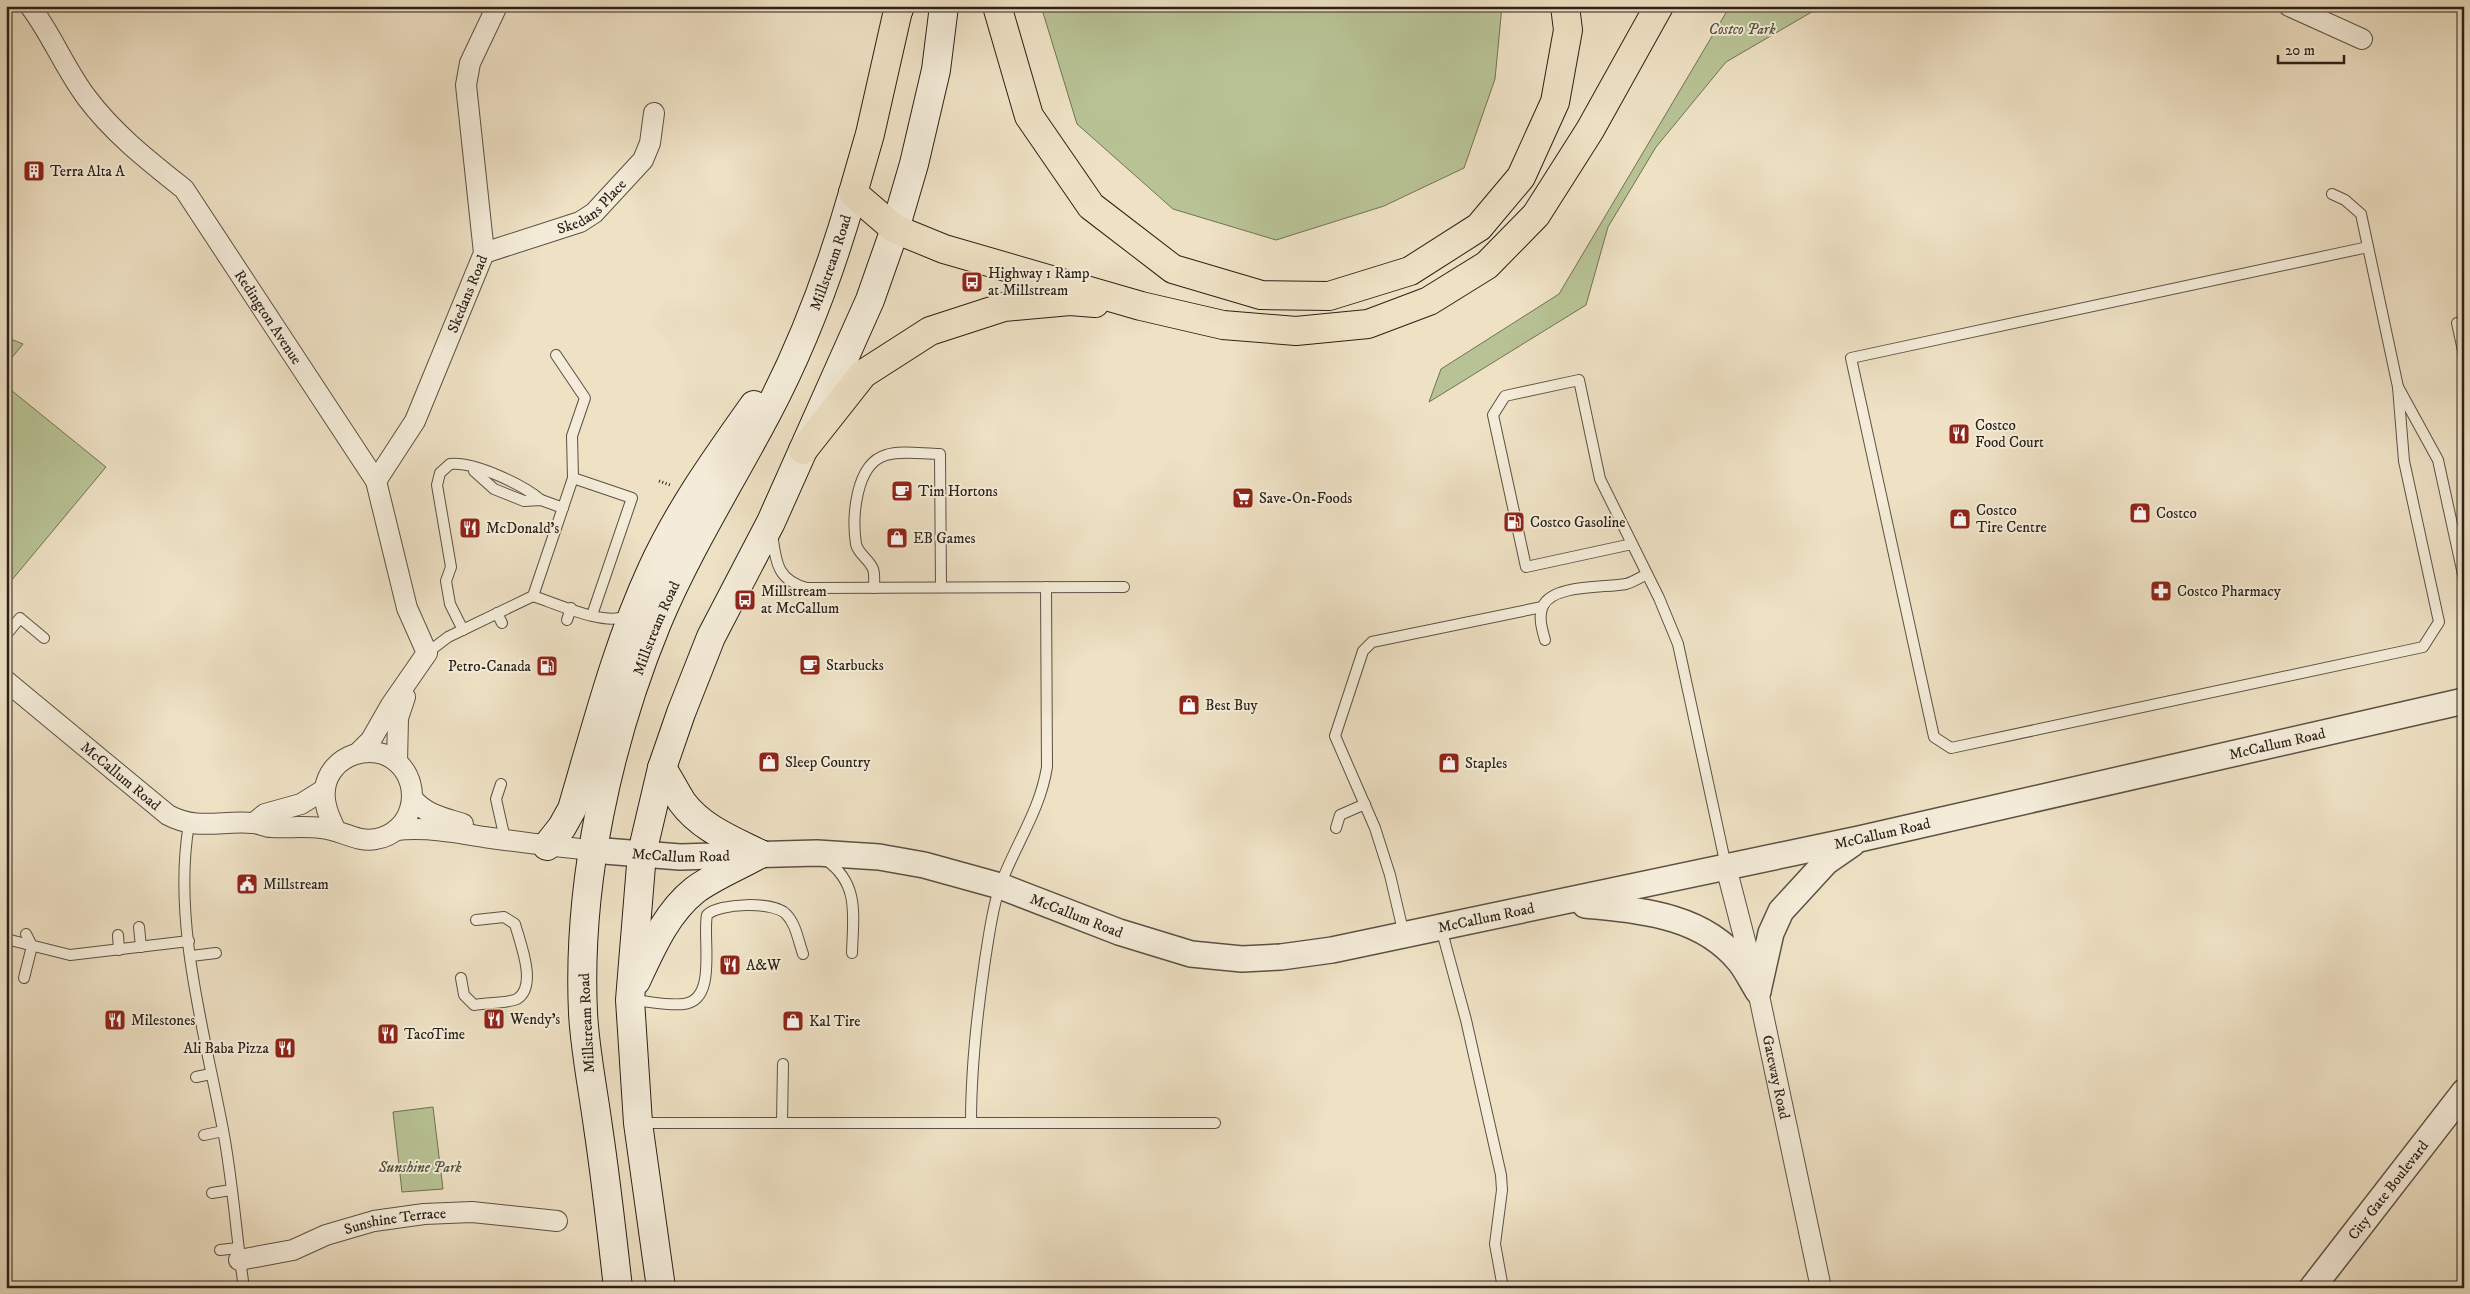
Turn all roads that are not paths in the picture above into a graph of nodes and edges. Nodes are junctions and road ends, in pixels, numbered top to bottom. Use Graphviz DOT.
graph roads {
  1 [pos="30,6"];
  2 [pos="497,6"];
  3 [pos="944,6"];
  4 [pos="997,6"];
  5 [pos="1564,6"];
  6 [pos="1659,6"];
  7 [pos="2289,6"];
  8 [pos="899,7"];
  9 [pos="2362,39"];
  10 [pos="654,113"];
  11 [pos="853,193"];
  12 [pos="2332,194"];
  13 [pos="895,229"];
  14 [pos="2368,247"];
  15 [pos="484,253"];
  16 [pos="1141,306"];
  17 [pos="2464,322"];
  18 [pos="806,333"];
  19 [pos="556,355"];
  20 [pos="2464,356"];
  21 [pos="2398,388"];
  22 [pos="803,450"];
  23 [pos="573,478"];
  24 [pos="376,482"];
  25 [pos="563,508"];
  26 [pos="771,522"];
  27 [pos="1632,544"];
  28 [pos="1647,574"];
  29 [pos="2464,579"];
  30 [pos="941,587"];
  31 [pos="1046,587"];
  32 [pos="1124,587"];
  33 [pos="874,588"];
  34 [pos="533,596"];
  35 [pos="1542,607"];
  36 [pos="571,608"];
  37 [pos="636,609"];
  38 [pos="498,613"];
  39 [pos="592,615"];
  40 [pos="567,620"];
  41 [pos="502,623"];
  42 [pos="462,630"];
  43 [pos="6,635"];
  44 [pos="44,638"];
  45 [pos="1545,640"];
  46 [pos="421,661"];
  47 [pos="9,688"];
  48 [pos="2464,702"];
  49 [pos="358,753"];
  50 [pos="397,762"];
  51 [pos="662,768"];
  52 [pos="501,784"];
  53 [pos="325,789"];
  54 [pos="414,799"];
  55 [pos="1365,804"];
  56 [pos="254,823"];
  57 [pos="189,824"];
  58 [pos="1336,828"];
  59 [pos="335,829"];
  60 [pos="396,830"];
  61 [pos="1859,839"];
  62 [pos="505,840"];
  63 [pos="547,846"];
  64 [pos="592,850"];
  65 [pos="642,853"];
  66 [pos="817,853"];
  67 [pos="760,854"];
  68 [pos="1726,867"];
  69 [pos="1000,886"];
  70 [pos="1564,903"];
  71 [pos="476,920"];
  72 [pos="139,927"];
  73 [pos="1441,927"];
  74 [pos="26,934"];
  75 [pos="118,935"];
  76 [pos="1404,935"];
  77 [pos="6,939"];
  78 [pos="188,941"];
  79 [pos="32,946"];
  80 [pos="141,947"];
  81 [pos="119,950"];
  82 [pos="216,953"];
  83 [pos="852,953"];
  84 [pos="803,954"];
  85 [pos="191,956"];
  86 [pos="24,978"];
  87 [pos="461,978"];
  88 [pos="1758,991"];
  89 [pos="630,997"];
  90 [pos="783,1064"];
  91 [pos="211,1074"];
  92 [pos="196,1077"];
  93 [pos="2464,1092"];
  94 [pos="782,1122"];
  95 [pos="970,1122"];
  96 [pos="638,1123"];
  97 [pos="1215,1123"];
  98 [pos="223,1131"];
  99 [pos="204,1135"];
  100 [pos="231,1190"];
  101 [pos="212,1193"];
  102 [pos="557,1221"];
  103 [pos="220,1250"];
  104 [pos="238,1254"];
  105 [pos="244,1288"];
  106 [pos="618,1288"];
  107 [pos="661,1288"];
  108 [pos="1503,1288"];
  109 [pos="1821,1288"];
  110 [pos="2312,1288"];
  1 -- 24 [label="street, Redington Avenue"];
  2 -- 15 [label="street, Skedans Road"];
  3 -- 13 [label="main road"];
  4 -- 5 [label="main road"];
  6 -- 16 [label="main road"];
  7 -- 9 [label="street"];
  8 -- 11 [label="main road, Millstream Road"];
  10 -- 15 [label="street, Skedans Place"];
  11 -- 13 [label="main road"];
  11 -- 18 [label="main road, Millstream Road"];
  12 -- 14 [label="lane"];
  13 -- 16 [label="main road"];
  13 -- 22 [label="main road"];
  14 -- 21 [label="lane"];
  14 -- 21 [label="lane"];
  15 -- 24 [label="street, Skedans Road"];
  16 -- 22 [label="main road"];
  17 -- 20 [label="lane"];
  18 -- 37 [label="main road"];
  18 -- 64 [label="main road, Millstream Road"];
  19 -- 23 [label="lane"];
  21 -- 29 [label="lane"];
  22 -- 26 [label="main road"];
  23 -- 25 [label="lane"];
  23 -- 39 [label="lane"];
  24 -- 46 [label="street, Redington Avenue"];
  25 -- 34 [label="lane"];
  25 -- 42 [label="lane"];
  26 -- 33 [label="lane"];
  26 -- 51 [label="main road"];
  27 -- 27 [label="lane"];
  27 -- 28 [label="lane"];
  28 -- 35 [label="lane"];
  28 -- 68 [label="lane"];
  30 -- 31 [label="lane"];
  30 -- 33 [label="lane"];
  30 -- 33 [label="lane"];
  31 -- 32 [label="lane"];
  31 -- 69 [label="lane"];
  34 -- 36 [label="lane"];
  34 -- 38 [label="lane"];
  35 -- 45 [label="lane"];
  35 -- 55 [label="lane"];
  36 -- 39 [label="lane"];
  36 -- 40 [label="lane"];
  37 -- 39 [label="lane"];
  37 -- 63 [label="main road"];
  38 -- 41 [label="lane"];
  38 -- 42 [label="lane"];
  42 -- 46 [label="lane"];
  43 -- 44 [label="lane"];
  46 -- 49 [label="street"];
  46 -- 50 [label="street"];
  47 -- 57 [label="street, McCallum Road"];
  48 -- 61 [label="street, McCallum Road"];
  49 -- 50 [label="street"];
  49 -- 53 [label="street"];
  50 -- 54 [label="street"];
  51 -- 65 [label="main road"];
  51 -- 67 [label="main road"];
  52 -- 62 [label="lane"];
  53 -- 56 [label="street, McCallum Road"];
  53 -- 59 [label="street"];
  54 -- 60 [label="street"];
  54 -- 62 [label="street, McCallum Road"];
  55 -- 58 [label="lane"];
  55 -- 76 [label="lane"];
  56 -- 57 [label="street, McCallum Road"];
  56 -- 59 [label="street, McCallum Road"];
  57 -- 78 [label="lane"];
  59 -- 60 [label="street"];
  60 -- 62 [label="street, McCallum Road"];
  61 -- 68 [label="street, McCallum Road"];
  61 -- 88 [label="street"];
  62 -- 63 [label="street, McCallum Road"];
  63 -- 64 [label="street, McCallum Road"];
  64 -- 65 [label="street, McCallum Road"];
  64 -- 106 [label="main road, Millstream Road"];
  65 -- 67 [label="street, McCallum Road"];
  65 -- 89 [label="main road"];
  66 -- 67 [label="street, McCallum Road"];
  66 -- 69 [label="street, McCallum Road"];
  66 -- 83 [label="lane"];
  67 -- 89 [label="main road"];
  68 -- 70 [label="street, McCallum Road"];
  68 -- 88 [label="street, Gateway Road"];
  69 -- 76 [label="street, McCallum Road"];
  69 -- 95 [label="lane"];
  70 -- 73 [label="street, McCallum Road"];
  70 -- 88 [label="street"];
  71 -- 87 [label="lane"];
  72 -- 80 [label="lane"];
  73 -- 76 [label="street, McCallum Road"];
  73 -- 108 [label="lane"];
  74 -- 79 [label="lane"];
  75 -- 81 [label="lane"];
  77 -- 79 [label="lane"];
  78 -- 80 [label="lane"];
  78 -- 85 [label="lane"];
  79 -- 81 [label="lane"];
  79 -- 86 [label="lane"];
  80 -- 81 [label="lane"];
  82 -- 85 [label="lane"];
  84 -- 89 [label="lane"];
  85 -- 91 [label="lane"];
  88 -- 109 [label="street, Gateway Road"];
  89 -- 96 [label="main road"];
  90 -- 94 [label="lane"];
  91 -- 92 [label="lane"];
  91 -- 98 [label="lane"];
  93 -- 110 [label="street, City Gate Boulevard"];
  94 -- 95 [label="lane"];
  94 -- 96 [label="lane"];
  95 -- 97 [label="lane"];
  96 -- 107 [label="main road"];
  98 -- 99 [label="lane"];
  98 -- 100 [label="lane"];
  100 -- 101 [label="lane"];
  100 -- 104 [label="lane"];
  102 -- 104 [label="street, Sunshine Terrace"];
  103 -- 104 [label="lane"];
  104 -- 105 [label="lane"];
}
